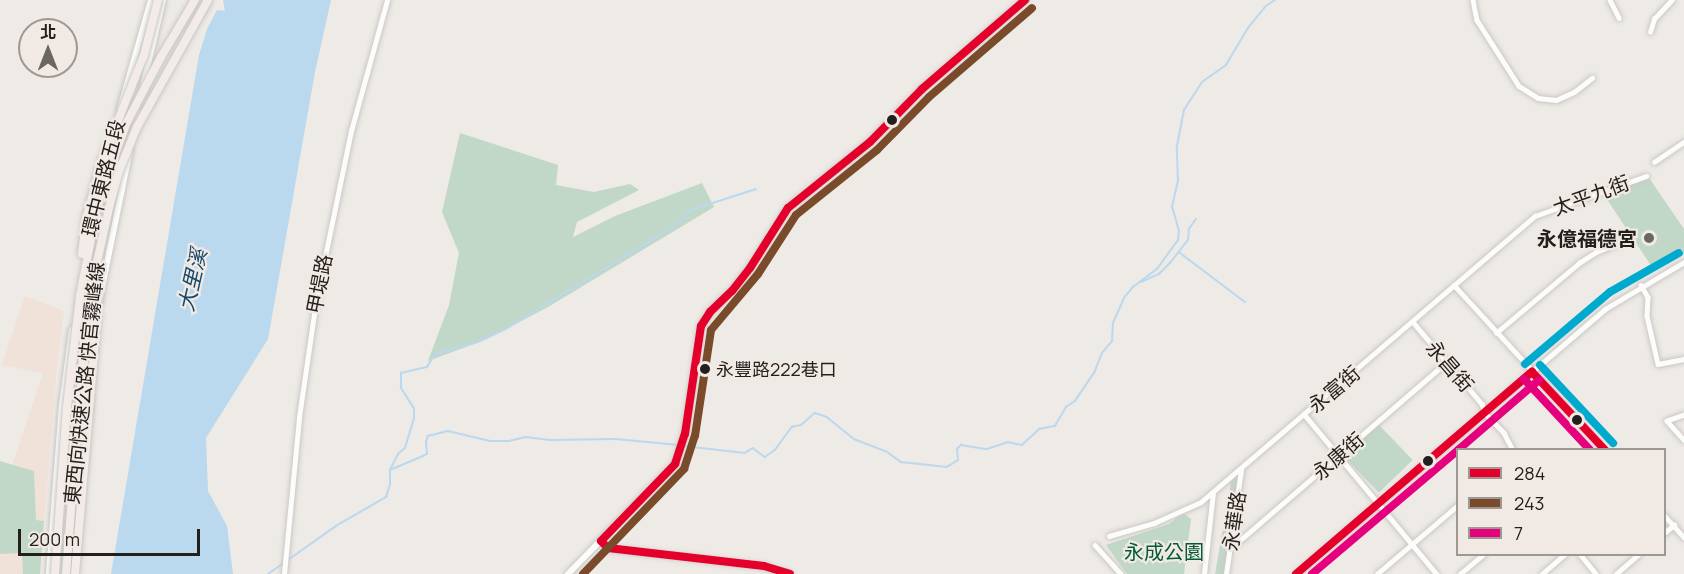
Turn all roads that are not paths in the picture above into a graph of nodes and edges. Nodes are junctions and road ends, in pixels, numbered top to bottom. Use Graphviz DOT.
graph roads {
  1 [pos="151,0"];
  2 [pos="158,0"];
  3 [pos="163,0"];
  4 [pos="195,0"];
  5 [pos="208,0"];
  6 [pos="387,0"];
  7 [pos="1473,0"];
  8 [pos="1610,0"];
  9 [pos="1672,0"];
  10 [pos="1021,1"];
  11 [pos="1619,18"];
  12 [pos="1650,32"];
  13 [pos="1592,78"];
  14 [pos="117,120"];
  15 [pos="133,126"];
  16 [pos="1684,142"];
  17 [pos="1654,162"];
  18 [pos="1646,176"];
  19 [pos="1626,240"];
  20 [pos="1684,262"];
  21 [pos="95,271"];
  22 [pos="1454,285"];
  23 [pos="1641,285"];
  24 [pos="80,296"];
  25 [pos="1413,322"];
  26 [pos="1496,333"];
  27 [pos="1684,359"];
  28 [pos="1447,362"];
  29 [pos="1532,372"];
  30 [pos="1485,413"];
  31 [pos="1304,414"];
  32 [pos="1684,415"];
  33 [pos="1684,440"];
  34 [pos="1512,448"];
  35 [pos="1603,448"];
  36 [pos="1337,457"];
  37 [pos="1241,469"];
  38 [pos="1213,492"];
  39 [pos="1377,505"];
  40 [pos="1456,507"];
  41 [pos="1666,516"];
  42 [pos="1674,525"];
  43 [pos="1666,532"];
  44 [pos="1109,536"];
  45 [pos="1684,537"];
  46 [pos="601,541"];
  47 [pos="1411,544"];
  48 [pos="1095,545"];
  49 [pos="1230,549"];
  50 [pos="1483,556"];
  51 [pos="1564,556"];
  52 [pos="1581,556"];
  53 [pos="1638,556"];
  54 [pos="285,571"];
  55 [pos="50,574"];
  56 [pos="55,574"];
  57 [pos="67,574"];
  58 [pos="75,574"];
  59 [pos="568,574"];
  60 [pos="790,574"];
  61 [pos="1121,574"];
  62 [pos="1204,574"];
  63 [pos="1226,574"];
  64 [pos="1296,574"];
  65 [pos="1377,574"];
  66 [pos="1437,574"];
  67 [pos="1460,574"];
  68 [pos="1542,574"];
  69 [pos="1596,574"];
  70 [pos="1616,574"];
  1 -- 14 [label="street, 環中東路五段"];
  2 -- 24 [label="highway, bridge"];
  3 -- 15 [label="street, 環中東路五段"];
  4 -- 24 [label="highway, 東西向快速公路 快官霧峰線, bridge"];
  5 -- 21 [label="highway, 東西向快速公路 快官霧峰線, bridge"];
  6 -- 54 [label="street, 甲堤路"];
  7 -- 13 [label="street"];
  8 -- 11 [label="street"];
  9 -- 12 [label="street"];
  10 -- 46 [label="street"];
  14 -- 15 [label="street"];
  14 -- 55 [label="street, 環中東路五段"];
  15 -- 57 [label="street, 環中東路五段"];
  16 -- 17 [label="street"];
  18 -- 22 [label="street, 太平九街"];
  19 -- 26 [label="street"];
  20 -- 23 [label="street"];
  21 -- 57 [label="highway, 東西向快速公路 快官霧峰線, bridge"];
  21 -- 58 [label="highway, bridge"];
  22 -- 25 [label="street, 永富街"];
  22 -- 26 [label="street"];
  23 -- 27 [label="street"];
  23 -- 29 [label="street"];
  24 -- 56 [label="highway, 東西向快速公路 快官霧峰線, bridge"];
  25 -- 28 [label="street, 永昌街"];
  25 -- 31 [label="street, 永富街"];
  26 -- 29 [label="street"];
  28 -- 30 [label="street, 永昌街"];
  28 -- 36 [label="street, 永康街"];
  29 -- 30 [label="street"];
  29 -- 35 [label="street"];
  30 -- 34 [label="street, 永昌街"];
  30 -- 39 [label="street"];
  31 -- 36 [label="street"];
  31 -- 37 [label="street, 永富街"];
  32 -- 33 [label="street"];
  36 -- 39 [label="street"];
  36 -- 49 [label="street, 永康街"];
  37 -- 38 [label="street, 永富街"];
  37 -- 49 [label="street, 永華路"];
  38 -- 44 [label="street, 永富街"];
  38 -- 62 [label="street"];
  39 -- 47 [label="street"];
  39 -- 64 [label="street"];
  40 -- 47 [label="street"];
  41 -- 42 [label="street"];
  42 -- 43 [label="street"];
  42 -- 45 [label="street"];
  46 -- 59 [label="street"];
  46 -- 60 [label="street"];
  47 -- 65 [label="street"];
  47 -- 66 [label="street"];
  48 -- 61 [label="street"];
  49 -- 63 [label="street, 永華路"];
  50 -- 67 [label="street"];
  51 -- 68 [label="street"];
  52 -- 69 [label="street"];
  53 -- 70 [label="street"];
}
